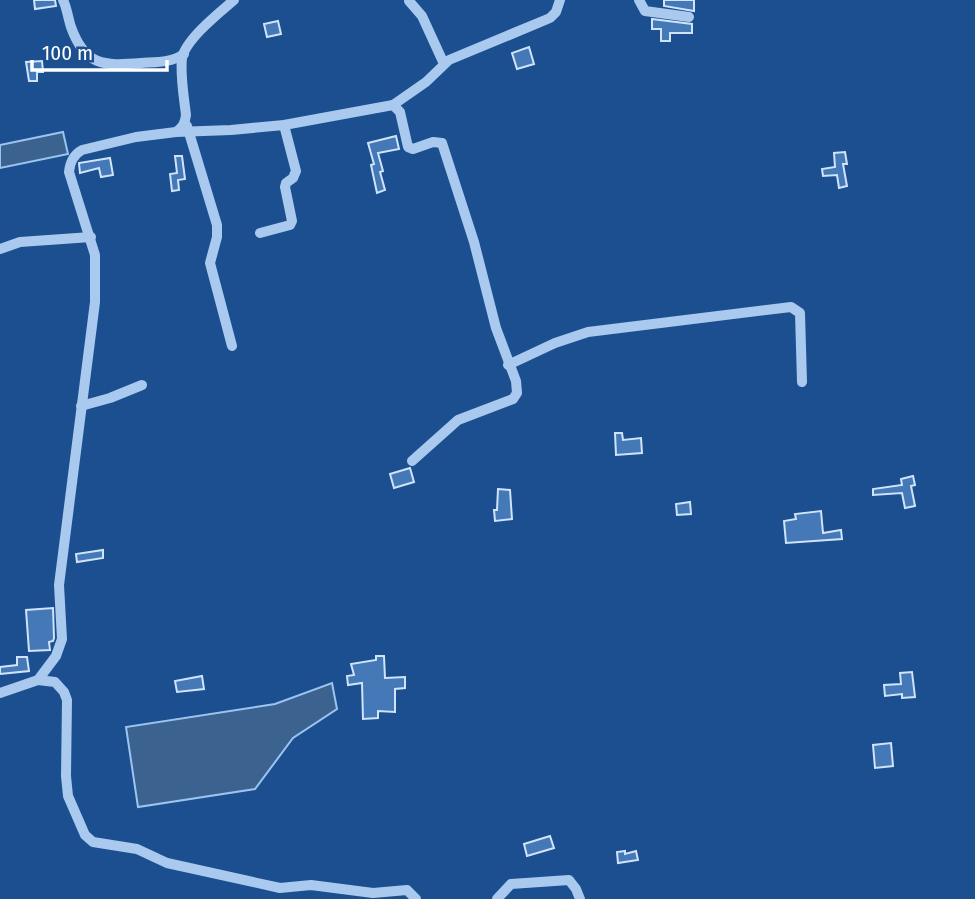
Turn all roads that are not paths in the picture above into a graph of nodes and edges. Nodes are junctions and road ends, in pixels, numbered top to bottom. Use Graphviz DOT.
graph roads {
  1 [pos="63,0"];
  2 [pos="234,0"];
  3 [pos="560,0"];
  4 [pos="639,0"];
  5 [pos="410,1"];
  6 [pos="689,17"];
  7 [pos="178,63"];
  8 [pos="444,64"];
  9 [pos="393,105"];
  10 [pos="284,125"];
  11 [pos="187,127"];
  12 [pos="260,233"];
  13 [pos="91,237"];
  14 [pos="0,249"];
  15 [pos="232,346"];
  16 [pos="508,365"];
  17 [pos="802,382"];
  18 [pos="142,386"];
  19 [pos="81,406"];
  20 [pos="412,461"];
  21 [pos="38,680"];
  22 [pos="0,693"];
  23 [pos="416,899"];
  24 [pos="497,899"];
  25 [pos="580,899"];
  1 -- 7 [label="street"];
  2 -- 7 [label="street"];
  3 -- 8 [label="street"];
  4 -- 6 [label="street"];
  5 -- 8 [label="street"];
  7 -- 11 [label="street"];
  8 -- 9 [label="street"];
  9 -- 10 [label="street"];
  9 -- 16 [label="street"];
  10 -- 11 [label="street"];
  10 -- 12 [label="street"];
  11 -- 13 [label="street"];
  11 -- 15 [label="street"];
  13 -- 14 [label="street"];
  13 -- 19 [label="street"];
  16 -- 17 [label="street"];
  16 -- 20 [label="street"];
  18 -- 19 [label="street"];
  19 -- 21 [label="street"];
  21 -- 22 [label="street"];
  21 -- 23 [label="street"];
  24 -- 25 [label="street"];
}
